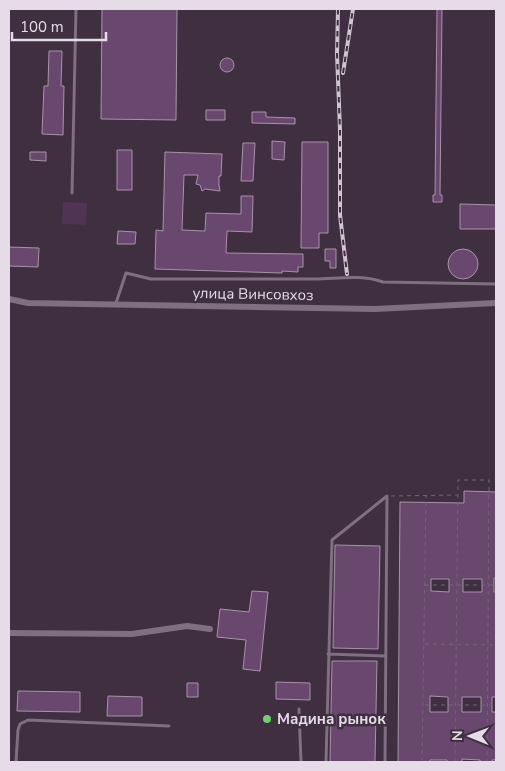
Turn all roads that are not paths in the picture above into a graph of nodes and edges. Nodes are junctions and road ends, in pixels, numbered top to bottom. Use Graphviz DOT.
graph roads {
  1 [pos="76,9"];
  2 [pos="72,194"];
  3 [pos="496,284"];
  4 [pos="9,299"];
  5 [pos="116,303"];
  6 [pos="496,303"];
  7 [pos="210,629"];
  8 [pos="9,633"];
  9 [pos="328,654"];
  10 [pos="386,656"];
  11 [pos="299,709"];
  12 [pos="169,726"];
  13 [pos="16,762"];
  14 [pos="301,762"];
  15 [pos="326,762"];
  16 [pos="385,762"];
  1 -- 2 [label="lane"];
  3 -- 5 [label="lane"];
  4 -- 5 [label="street, улица Винсовхоз"];
  5 -- 6 [label="street, улица Винсовхоз"];
  7 -- 8 [label="street"];
  9 -- 10 [label="lane"];
  9 -- 10 [label="lane"];
  9 -- 15 [label="lane"];
  10 -- 16 [label="lane"];
  11 -- 14 [label="lane"];
  12 -- 13 [label="lane"];
}
